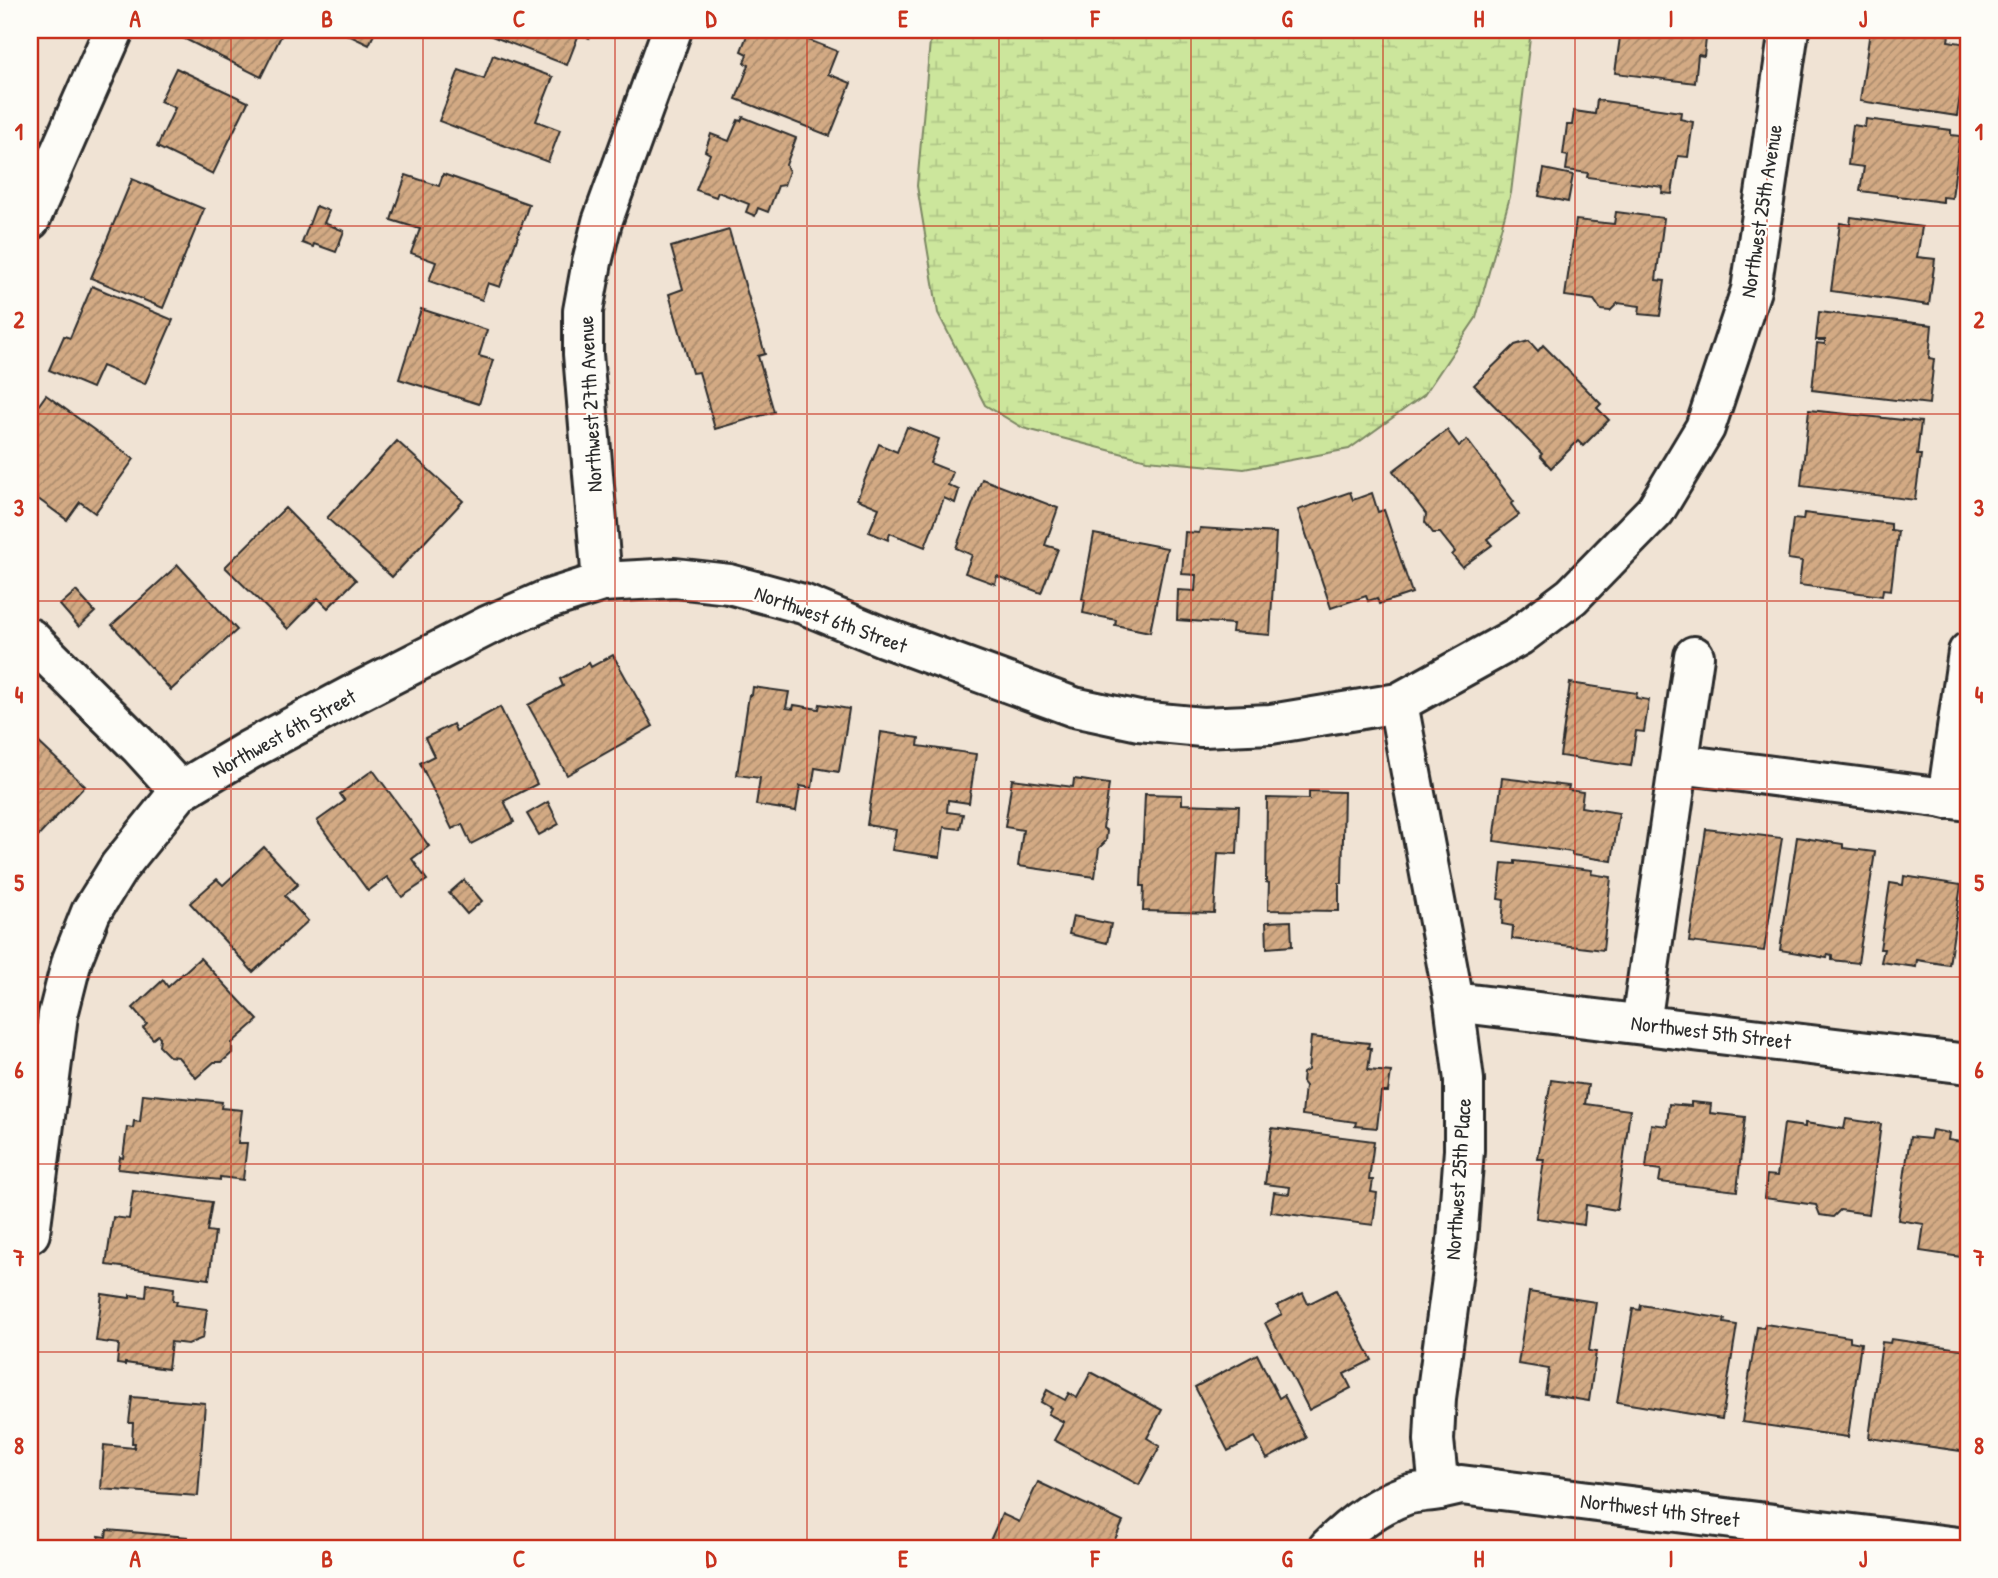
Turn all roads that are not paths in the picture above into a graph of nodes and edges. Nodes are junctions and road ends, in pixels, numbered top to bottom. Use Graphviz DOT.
graph roads {
  1 [pos="114,30"];
  2 [pos="672,30"];
  3 [pos="1789,30"];
  4 [pos="30,220"];
  5 [pos="602,582"];
  6 [pos="30,638"];
  7 [pos="1968,652"];
  8 [pos="1694,656"];
  9 [pos="1398,704"];
  10 [pos="1679,764"];
  11 [pos="180,791"];
  12 [pos="1958,800"];
  13 [pos="1454,1002"];
  14 [pos="1641,1024"];
  15 [pos="1968,1064"];
  16 [pos="30,1233"];
  17 [pos="1438,1490"];
  18 [pos="1328,1548"];
  19 [pos="1966,1548"];
  1 -- 4 [label="street"];
  2 -- 5 [label="street, Northwest 27th Avenue"];
  3 -- 9 [label="street, Northwest 25th Avenue"];
  5 -- 9 [label="street, Northwest 6th Street"];
  5 -- 11 [label="street, Northwest 6th Street"];
  6 -- 11 [label="street"];
  7 -- 12 [label="street"];
  8 -- 10 [label="street"];
  9 -- 13 [label="street, Northwest 25th Place"];
  10 -- 12 [label="street"];
  10 -- 14 [label="street"];
  11 -- 16 [label="street, Northwest 6th Street"];
  13 -- 14 [label="street, Northwest 5th Street"];
  13 -- 17 [label="street, Northwest 25th Place"];
  14 -- 15 [label="street, Northwest 5th Street"];
  17 -- 18 [label="street"];
  17 -- 19 [label="street, Northwest 4th Street"];
}
